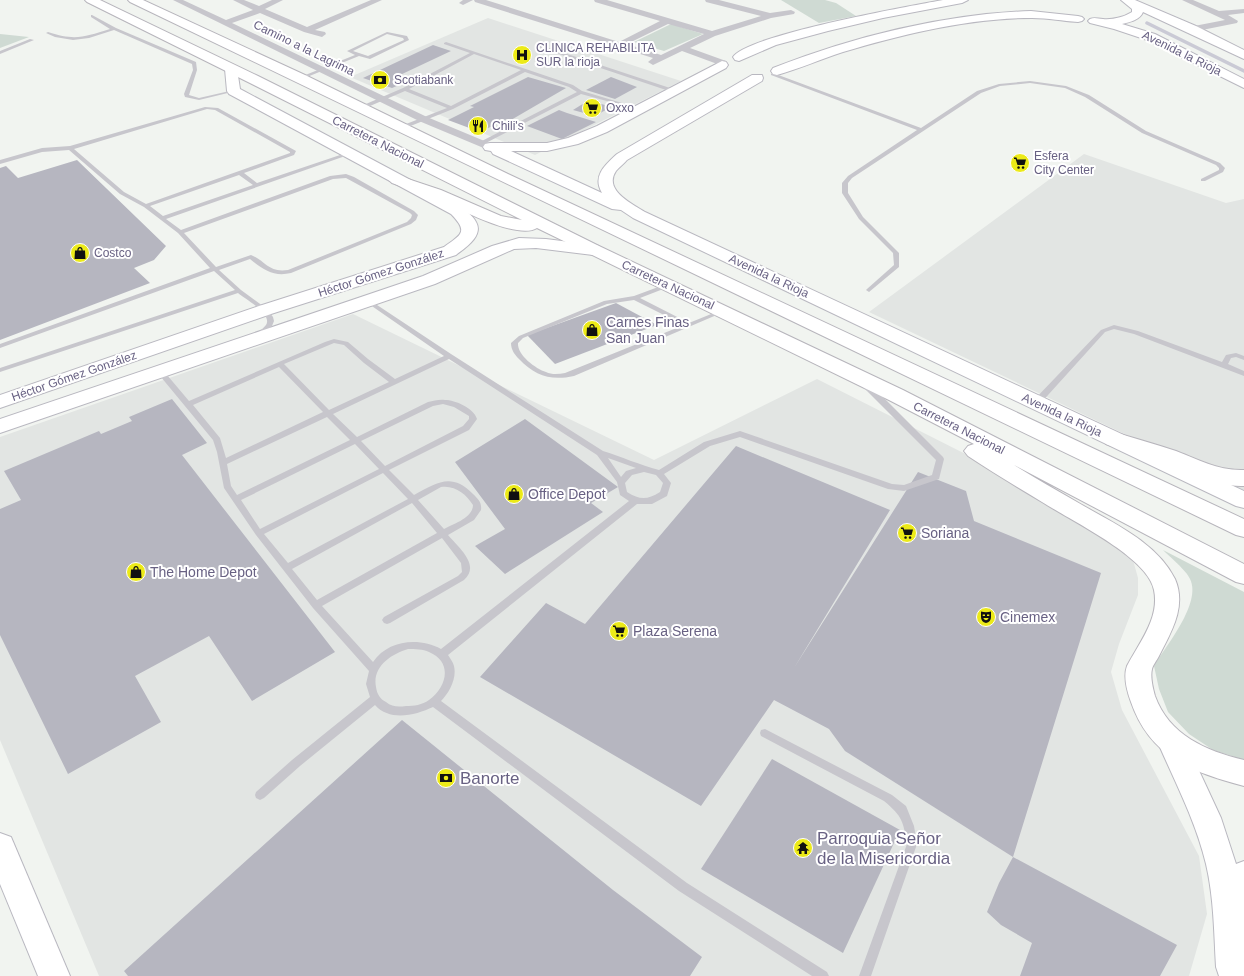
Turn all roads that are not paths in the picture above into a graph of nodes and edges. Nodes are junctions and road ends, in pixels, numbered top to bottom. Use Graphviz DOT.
graph roads {
  1 [pos="134,0"];
  2 [pos="177,0"];
  3 [pos="237,0"];
  4 [pos="279,0"];
  5 [pos="378,0"];
  6 [pos="478,0"];
  7 [pos="598,0"];
  8 [pos="709,0"];
  9 [pos="962,0"];
  10 [pos="1186,0"];
  11 [pos="1044,2"];
  12 [pos="1131,2"];
  13 [pos="91,8"];
  14 [pos="258,8"];
  15 [pos="1244,10"];
  16 [pos="791,12"];
  17 [pos="1217,14"];
  18 [pos="769,16"];
  19 [pos="1078,19"];
  20 [pos="669,20"];
  21 [pos="222,21"];
  22 [pos="1094,21"];
  23 [pos="1244,26"];
  24 [pos="114,29"];
  25 [pos="307,30"];
  26 [pos="1197,31"];
  27 [pos="48,33"];
  28 [pos="322,34"];
  29 [pos="712,34"];
  30 [pos="32,40"];
  31 [pos="446,42"];
  32 [pos="694,42"];
  33 [pos="621,44"];
  34 [pos="537,45"];
  35 [pos="707,47"];
  36 [pos="681,48"];
  37 [pos="474,52"];
  38 [pos="0,53"];
  39 [pos="358,54"];
  40 [pos="1244,55"];
  41 [pos="294,57"];
  42 [pos="661,58"];
  43 [pos="652,62"];
  44 [pos="731,64"];
  45 [pos="277,67"];
  46 [pos="768,68"];
  47 [pos="231,69"];
  48 [pos="321,70"];
  49 [pos="525,70"];
  50 [pos="300,78"];
  51 [pos="1244,84"];
  52 [pos="405,89"];
  53 [pos="234,91"];
  54 [pos="674,91"];
  55 [pos="580,92"];
  56 [pos="381,99"];
  57 [pos="361,108"];
  58 [pos="451,108"];
  59 [pos="640,109"];
  60 [pos="423,119"];
  61 [pos="403,127"];
  62 [pos="602,129"];
  63 [pos="921,130"];
  64 [pos="616,134"];
  65 [pos="485,145"];
  66 [pos="70,148"];
  67 [pos="348,154"];
  68 [pos="0,162"];
  69 [pos="240,173"];
  70 [pos="397,180"];
  71 [pos="1203,180"];
  72 [pos="256,185"];
  73 [pos="146,206"];
  74 [pos="639,215"];
  75 [pos="162,218"];
  76 [pos="545,226"];
  77 [pos="180,232"];
  78 [pos="592,250"];
  79 [pos="215,270"];
  80 [pos="669,285"];
  81 [pos="869,290"];
  82 [pos="238,291"];
  83 [pos="635,298"];
  84 [pos="368,301"];
  85 [pos="265,310"];
  86 [pos="723,311"];
  87 [pos="689,326"];
  88 [pos="254,339"];
  89 [pos="0,346"];
  90 [pos="449,356"];
  91 [pos="1244,358"];
  92 [pos="280,364"];
  93 [pos="1224,365"];
  94 [pos="0,370"];
  95 [pos="160,371"];
  96 [pos="1244,374"];
  97 [pos="857,376"];
  98 [pos="394,382"];
  99 [pos="896,395"];
  100 [pos="0,402"];
  101 [pos="1036,403"];
  102 [pos="189,404"];
  103 [pos="329,413"];
  104 [pos="0,426"];
  105 [pos="1113,439"];
  106 [pos="355,441"];
  107 [pos="600,453"];
  108 [pos="223,464"];
  109 [pos="644,469"];
  110 [pos="384,470"];
  111 [pos="659,474"];
  112 [pos="1244,478"];
  113 [pos="621,482"];
  114 [pos="236,499"];
  115 [pos="413,499"];
  116 [pos="1244,500"];
  117 [pos="635,501"];
  118 [pos="1244,529"];
  119 [pos="259,533"];
  120 [pos="443,534"];
  121 [pos="287,568"];
  122 [pos="1244,575"];
  123 [pos="316,605"];
  124 [pos="387,620"];
  125 [pos="442,654"];
  126 [pos="374,669"];
  127 [pos="375,699"];
  128 [pos="434,702"];
  129 [pos="765,733"];
  130 [pos="1173,745"];
  131 [pos="1244,774"];
  132 [pos="260,795"];
  133 [pos="0,847"];
  134 [pos="1244,876"];
  135 [pos="1230,972"];
  136 [pos="54,976"];
  137 [pos="824,976"];
  138 [pos="865,976"];
  1 -- 45 [label="main road, Carretera Nacional"];
  2 -- 21 [label="street, Camino a la Lagrima"];
  3 -- 14 [label="street"];
  4 -- 14 [label="street"];
  5 -- 25 [label="street"];
  6 -- 33 [label="street"];
  7 -- 20 [label="street"];
  8 -- 18 [label="street"];
  9 -- 44 [label="main road"];
  10 -- 17 [label="street"];
  11 -- 19 [label="main road"];
  12 -- 22 [label="main road"];
  12 -- 26 [label="main road, Avenida la Rioja"];
  13 -- 24 [label="lane"];
  13 -- 47 [label="main road, Carretera Nacional"];
  14 -- 21 [label="street"];
  14 -- 25 [label="street"];
  15 -- 17 [label="street"];
  16 -- 18 [label="street"];
  17 -- 26 [label="street"];
  18 -- 29 [label="street"];
  19 -- 22 [label="main road"];
  19 -- 46 [label="main road, Avenida la Rioja"];
  20 -- 29 [label="street"];
  20 -- 33 [label="street"];
  21 -- 41 [label="street, Camino a la Lagrima"];
  22 -- 51 [label="main road, Avenida la Rioja"];
  23 -- 26 [label="street"];
  24 -- 27 [label="lane"];
  24 -- 53 [label="lane"];
  25 -- 28 [label="street"];
  26 -- 40 [label="main road, Avenida la Rioja"];
  29 -- 32 [label="street"];
  30 -- 38 [label="lane"];
  31 -- 37 [label="lane"];
  32 -- 35 [label="street"];
  32 -- 36 [label="street"];
  33 -- 42 [label="street"];
  34 -- 54 [label="lane"];
  36 -- 42 [label="street"];
  36 -- 44 [label="street"];
  37 -- 49 [label="lane"];
  37 -- 52 [label="lane"];
  39 -- 39 [label="lane"];
  39 -- 48 [label="lane"];
  41 -- 45 [label="main road"];
  41 -- 48 [label="street, Camino a la Lagrima"];
  42 -- 43 [label="street"];
  44 -- 46 [label="main road"];
  44 -- 46 [label="main road"];
  44 -- 54 [label="main road"];
  45 -- 50 [label="main road, Carretera Nacional"];
  46 -- 63 [label="lane"];
  46 -- 74 [label="main road, Avenida la Rioja"];
  47 -- 53 [label="main road"];
  47 -- 76 [label="main road, Carretera Nacional"];
  48 -- 50 [label="lane"];
  48 -- 56 [label="street, Camino a la Lagrima"];
  49 -- 55 [label="lane"];
  49 -- 58 [label="lane"];
  50 -- 57 [label="main road, Carretera Nacional"];
  52 -- 56 [label="lane"];
  52 -- 58 [label="lane"];
  53 -- 67 [label="main road, Héctor Gómez González"];
  54 -- 59 [label="main road"];
  55 -- 59 [label="lane"];
  55 -- 65 [label="lane"];
  56 -- 57 [label="lane"];
  56 -- 60 [label="street, Camino a la Lagrima"];
  57 -- 61 [label="main road, Carretera Nacional"];
  58 -- 60 [label="lane"];
  59 -- 62 [label="main road"];
  60 -- 61 [label="lane"];
  60 -- 65 [label="street, Camino a la Lagrima"];
  61 -- 118 [label="main road, Carretera Nacional"];
  62 -- 64 [label="main road"];
  62 -- 65 [label="main road"];
  63 -- 71 [label="lane"];
  63 -- 81 [label="lane"];
  65 -- 74 [label="main road"];
  66 -- 68 [label="lane"];
  66 -- 69 [label="lane"];
  66 -- 73 [label="lane"];
  67 -- 70 [label="main road, Héctor Gómez González"];
  67 -- 72 [label="lane"];
  69 -- 72 [label="lane"];
  69 -- 73 [label="lane"];
  70 -- 76 [label="main road"];
  70 -- 85 [label="main road, Héctor Gómez González"];
  72 -- 75 [label="lane"];
  73 -- 75 [label="lane"];
  74 -- 101 [label="main road, Avenida la Rioja"];
  75 -- 77 [label="lane"];
  76 -- 78 [label="main road, Carretera Nacional"];
  77 -- 79 [label="lane"];
  77 -- 79 [label="lane"];
  78 -- 80 [label="main road, Carretera Nacional"];
  78 -- 84 [label="main road, Héctor Gómez González"];
  79 -- 82 [label="lane"];
  79 -- 89 [label="lane"];
  80 -- 83 [label="lane"];
  80 -- 86 [label="main road, Carretera Nacional"];
  82 -- 85 [label="lane"];
  82 -- 94 [label="lane"];
  83 -- 87 [label="lane"];
  83 -- 87 [label="lane"];
  84 -- 88 [label="main road, Héctor Gómez González"];
  84 -- 90 [label="lane"];
  85 -- 88 [label="lane"];
  85 -- 100 [label="main road, Héctor Gómez González"];
  86 -- 87 [label="lane"];
  86 -- 97 [label="main road, Carretera Nacional"];
  88 -- 95 [label="main road, Héctor Gómez González"];
  90 -- 98 [label="lane"];
  90 -- 107 [label="lane"];
  91 -- 93 [label="lane"];
  92 -- 98 [label="lane"];
  92 -- 102 [label="lane"];
  92 -- 103 [label="lane"];
  93 -- 96 [label="lane"];
  93 -- 101 [label="lane"];
  95 -- 102 [label="lane"];
  95 -- 104 [label="main road, Héctor Gómez González"];
  97 -- 99 [label="main road, Carretera Nacional"];
  97 -- 111 [label="lane"];
  98 -- 103 [label="lane"];
  99 -- 122 [label="main road, Carretera Nacional"];
  99 -- 130 [label="main road"];
  101 -- 105 [label="main road, Avenida la Rioja"];
  102 -- 108 [label="lane"];
  103 -- 106 [label="lane"];
  103 -- 108 [label="lane"];
  105 -- 112 [label="main road"];
  105 -- 116 [label="main road"];
  106 -- 110 [label="lane"];
  106 -- 110 [label="lane"];
  106 -- 114 [label="lane"];
  107 -- 109 [label="lane"];
  107 -- 113 [label="lane"];
  108 -- 114 [label="lane"];
  109 -- 111 [label="lane"];
  109 -- 113 [label="lane"];
  110 -- 115 [label="lane"];
  110 -- 119 [label="lane"];
  111 -- 117 [label="lane"];
  113 -- 117 [label="lane"];
  114 -- 119 [label="lane"];
  115 -- 120 [label="lane"];
  115 -- 120 [label="lane"];
  115 -- 121 [label="lane"];
  117 -- 125 [label="lane"];
  119 -- 121 [label="lane"];
  120 -- 123 [label="lane"];
  120 -- 124 [label="lane"];
  121 -- 123 [label="lane"];
  123 -- 126 [label="lane"];
  125 -- 126 [label="lane"];
  125 -- 128 [label="lane"];
  126 -- 127 [label="lane"];
  127 -- 128 [label="lane"];
  127 -- 132 [label="lane"];
  128 -- 137 [label="lane"];
  129 -- 138 [label="lane"];
  130 -- 131 [label="main road"];
  130 -- 135 [label="main road"];
  133 -- 136 [label="main road"];
  134 -- 135 [label="main road"];
}
